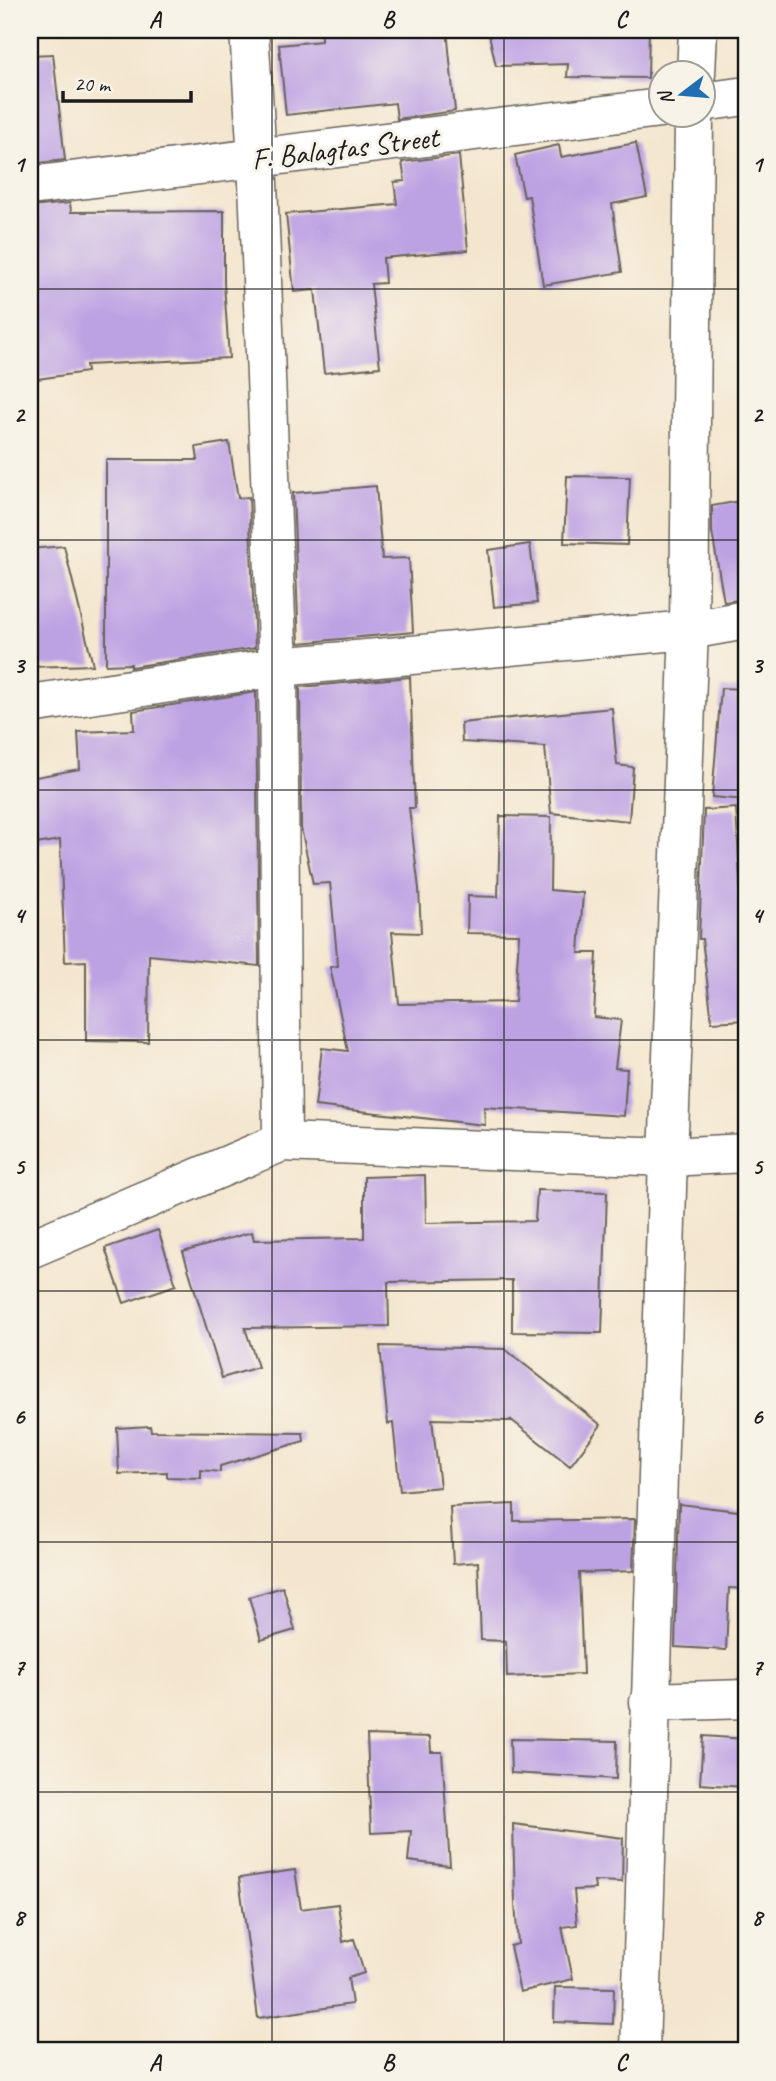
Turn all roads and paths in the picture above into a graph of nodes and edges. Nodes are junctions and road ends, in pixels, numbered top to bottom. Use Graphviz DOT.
graph roads {
  1 [pos="249,30"];
  2 [pos="698,30"];
  3 [pos="697,60"];
  4 [pos="746,96"];
  5 [pos="716,100"];
  6 [pos="646,109"];
  7 [pos="694,130"];
  8 [pos="257,159"];
  9 [pos="30,186"];
  10 [pos="746,620"];
  11 [pos="689,630"];
  12 [pos="278,667"];
  13 [pos="30,704"];
  14 [pos="282,1142"];
  15 [pos="746,1153"];
  16 [pos="667,1157"];
  17 [pos="30,1249"];
  18 [pos="746,1699"];
  19 [pos="649,1702"];
  20 [pos="640,2051"];
  1 -- 8 [label="street"];
  2 -- 3 [label="street"];
  4 -- 5 [label="street"];
  6 -- 8 [label="street, F. Balagtas Street"];
  7 -- 11 [label="street"];
  8 -- 9 [label="street, F. Balagtas Street"];
  8 -- 12 [label="street"];
  10 -- 11 [label="street"];
  11 -- 12 [label="street"];
  11 -- 16 [label="street"];
  12 -- 13 [label="street"];
  12 -- 14 [label="street"];
  14 -- 16 [label="street"];
  14 -- 17 [label="street"];
  15 -- 16 [label="street"];
  16 -- 19 [label="street"];
  18 -- 19 [label="street"];
  19 -- 20 [label="street"];
}
